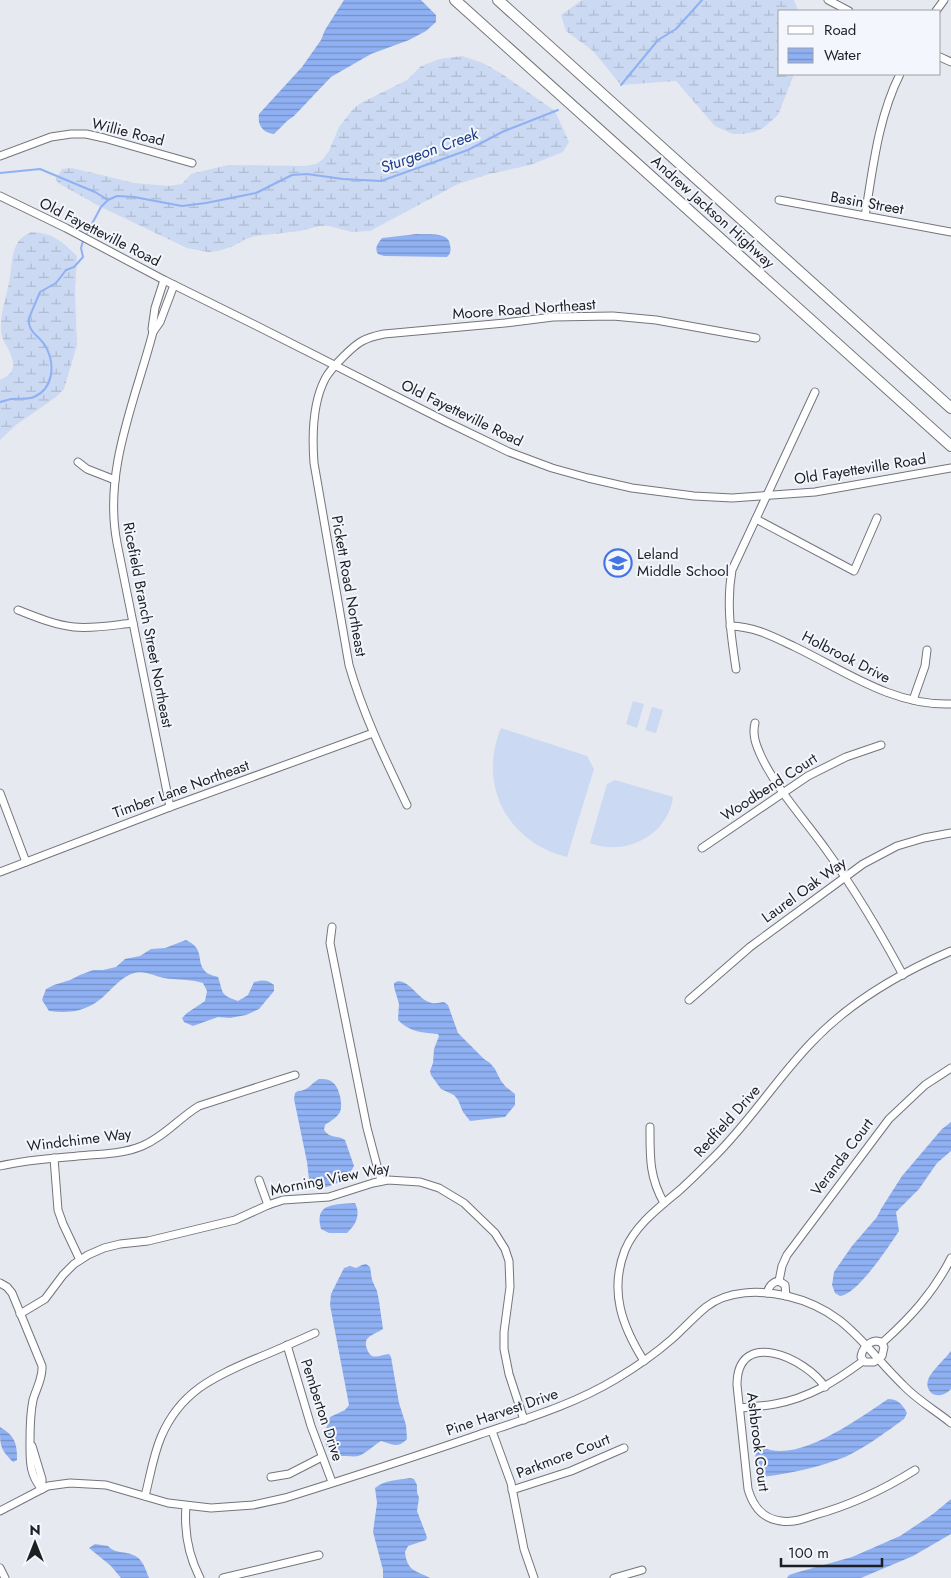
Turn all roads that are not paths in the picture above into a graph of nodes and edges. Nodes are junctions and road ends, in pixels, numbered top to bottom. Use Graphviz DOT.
graph roads {
  1 [pos="455,0"];
  2 [pos="498,0"];
  3 [pos="828,0"];
  4 [pos="847,10"];
  5 [pos="900,75"];
  6 [pos="0,156"];
  7 [pos="192,163"];
  8 [pos="0,196"];
  9 [pos="779,200"];
  10 [pos="865,216"];
  11 [pos="951,232"];
  12 [pos="164,280"];
  13 [pos="174,285"];
  14 [pos="154,332"];
  15 [pos="756,338"];
  16 [pos="334,366"];
  17 [pos="814,392"];
  18 [pos="951,408"];
  19 [pos="951,446"];
  20 [pos="78,462"];
  21 [pos="951,468"];
  22 [pos="115,480"];
  23 [pos="766,497"];
  24 [pos="877,518"];
  25 [pos="756,519"];
  26 [pos="18,610"];
  27 [pos="133,623"];
  28 [pos="730,626"];
  29 [pos="927,650"];
  30 [pos="736,669"];
  31 [pos="913,700"];
  32 [pos="951,704"];
  33 [pos="755,723"];
  34 [pos="373,733"];
  35 [pos="881,745"];
  36 [pos="783,792"];
  37 [pos="0,793"];
  38 [pos="407,805"];
  39 [pos="170,807"];
  40 [pos="951,833"];
  41 [pos="702,848"];
  42 [pos="26,862"];
  43 [pos="0,872"];
  44 [pos="845,877"];
  45 [pos="332,927"];
  46 [pos="951,951"];
  47 [pos="903,975"];
  48 [pos="689,1000"];
  49 [pos="951,1068"];
  50 [pos="295,1075"];
  51 [pos="650,1127"];
  52 [pos="54,1158"];
  53 [pos="0,1166"];
  54 [pos="259,1180"];
  55 [pos="381,1181"];
  56 [pos="664,1203"];
  57 [pos="268,1205"];
  58 [pos="951,1258"];
  59 [pos="80,1260"];
  60 [pos="779,1281"];
  61 [pos="0,1283"];
  62 [pos="767,1293"];
  63 [pos="786,1296"];
  64 [pos="20,1314"];
  65 [pos="315,1333"];
  66 [pos="882,1343"];
  67 [pos="287,1345"];
  68 [pos="867,1345"];
  69 [pos="879,1359"];
  70 [pos="644,1361"];
  71 [pos="863,1361"];
  72 [pos="825,1387"];
  73 [pos="740,1408"];
  74 [pos="524,1420"];
  75 [pos="951,1423"];
  76 [pos="492,1431"];
  77 [pos="624,1448"];
  78 [pos="322,1457"];
  79 [pos="915,1470"];
  80 [pos="271,1477"];
  81 [pos="332,1482"];
  82 [pos="42,1489"];
  83 [pos="512,1490"];
  84 [pos="145,1496"];
  85 [pos="186,1506"];
  86 [pos="0,1511"];
  87 [pos="319,1555"];
  88 [pos="0,1568"];
  89 [pos="642,1570"];
  90 [pos="5,1578"];
  91 [pos="200,1578"];
  92 [pos="223,1578"];
  93 [pos="534,1578"];
  94 [pos="614,1578"];
  1 -- 19 [label="highway, Andrew Jackson Highway"];
  2 -- 18 [label="highway, Andrew Jackson Highway"];
  3 -- 4 [label="street"];
  5 -- 10 [label="street"];
  6 -- 7 [label="street, Willie Road"];
  8 -- 12 [label="street, Old Fayetteville Road"];
  9 -- 10 [label="street, Basin Street"];
  10 -- 11 [label="street, Basin Street"];
  12 -- 13 [label="street, Old Fayetteville Road"];
  12 -- 14 [label="street, Ricefield Branch Street Northeast"];
  13 -- 14 [label="street, Ricefield Branch Street Northeast"];
  13 -- 16 [label="street, Old Fayetteville Road"];
  14 -- 22 [label="street, Ricefield Branch Street Northeast"];
  15 -- 16 [label="street, Moore Road Northeast"];
  16 -- 23 [label="street, Old Fayetteville Road"];
  16 -- 34 [label="street, Pickett Road Northeast"];
  17 -- 23 [label="street"];
  20 -- 22 [label="street"];
  21 -- 23 [label="street, Old Fayetteville Road"];
  22 -- 27 [label="street, Ricefield Branch Street Northeast"];
  23 -- 25 [label="street"];
  24 -- 25 [label="street"];
  25 -- 28 [label="street"];
  26 -- 27 [label="street"];
  27 -- 39 [label="street, Ricefield Branch Street Northeast"];
  28 -- 30 [label="street"];
  28 -- 31 [label="street, Holbrook Drive"];
  29 -- 31 [label="street"];
  31 -- 32 [label="street, Holbrook Drive"];
  33 -- 36 [label="street"];
  34 -- 38 [label="street, Pickett Road Northeast"];
  34 -- 39 [label="street, Timber Lane Northeast"];
  35 -- 36 [label="street, Woodbend Court"];
  36 -- 41 [label="street, Woodbend Court"];
  36 -- 44 [label="street"];
  37 -- 42 [label="street"];
  39 -- 42 [label="street, Timber Lane Northeast"];
  40 -- 44 [label="street, Laurel Oak Way"];
  42 -- 43 [label="street, Timber Lane Northeast"];
  44 -- 47 [label="street"];
  44 -- 48 [label="street, Laurel Oak Way"];
  45 -- 55 [label="street"];
  46 -- 47 [label="street, Redfield Drive"];
  47 -- 56 [label="street, Redfield Drive"];
  49 -- 60 [label="street, Veranda Court"];
  50 -- 52 [label="street, Windchime Way"];
  51 -- 56 [label="street"];
  52 -- 53 [label="street, Windchime Way"];
  52 -- 59 [label="street"];
  54 -- 57 [label="street"];
  55 -- 57 [label="street, Morning View Way"];
  55 -- 74 [label="street, Morning View Way"];
  56 -- 70 [label="street, Redfield Drive"];
  57 -- 59 [label="street, Morning View Way"];
  58 -- 66 [label="street"];
  59 -- 64 [label="street, Morning View Way"];
  60 -- 62 [label="street, Veranda Court"];
  60 -- 63 [label="street"];
  61 -- 64 [label="street"];
  62 -- 63 [label="street, Pine Harvest Drive"];
  62 -- 70 [label="street, Pine Harvest Drive"];
  63 -- 68 [label="street, Pine Harvest Drive"];
  64 -- 82 [label="street"];
  65 -- 67 [label="street"];
  66 -- 68 [label="street"];
  66 -- 69 [label="street"];
  67 -- 78 [label="street, Pemberton Drive"];
  67 -- 84 [label="street"];
  68 -- 69 [label="street, Pine Harvest Drive"];
  68 -- 71 [label="street"];
  69 -- 71 [label="street"];
  69 -- 75 [label="street, Pine Harvest Drive"];
  70 -- 74 [label="street, Pine Harvest Drive"];
  71 -- 72 [label="street"];
  72 -- 73 [label="street"];
  72 -- 73 [label="street, Ashbrook Court"];
  73 -- 79 [label="street, Ashbrook Court"];
  74 -- 76 [label="street, Pine Harvest Drive"];
  76 -- 81 [label="street, Pine Harvest Drive"];
  76 -- 83 [label="street"];
  77 -- 83 [label="street, Parkmore Court"];
  78 -- 80 [label="street"];
  78 -- 81 [label="street, Pemberton Drive"];
  81 -- 85 [label="street, Pine Harvest Drive"];
  82 -- 84 [label="street, Pine Harvest Drive"];
  82 -- 86 [label="street, Pine Harvest Drive"];
  83 -- 93 [label="street"];
  84 -- 85 [label="street, Pine Harvest Drive"];
  85 -- 91 [label="street"];
  87 -- 92 [label="street"];
  88 -- 90 [label="street"];
  89 -- 94 [label="street"];
}
